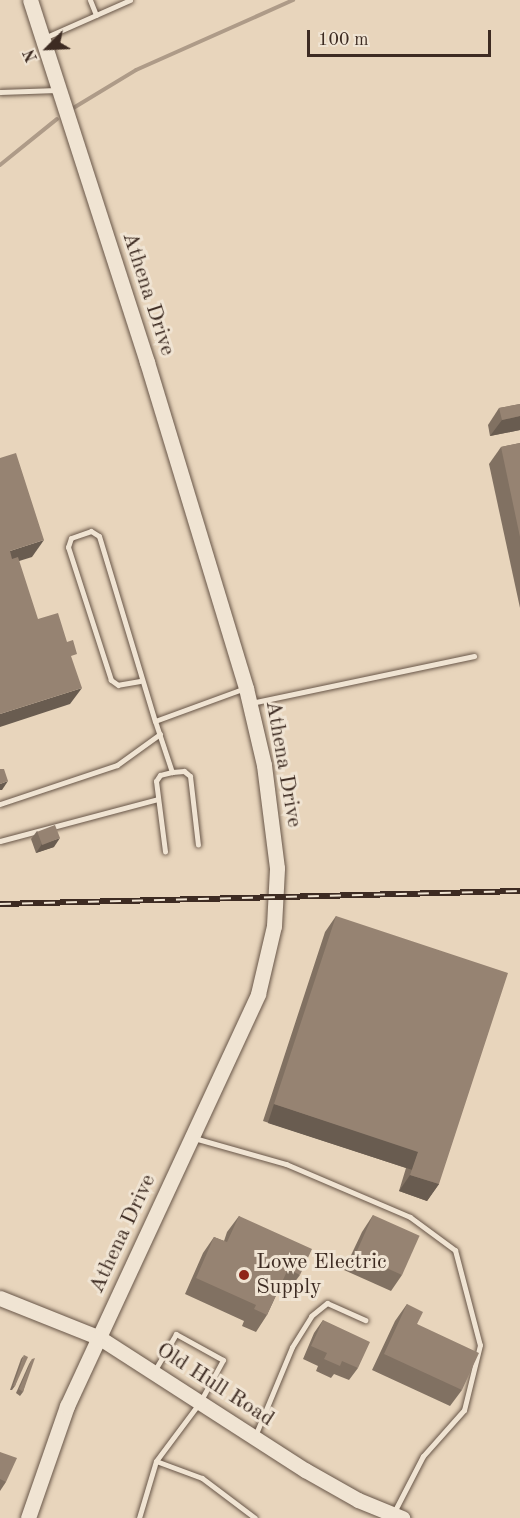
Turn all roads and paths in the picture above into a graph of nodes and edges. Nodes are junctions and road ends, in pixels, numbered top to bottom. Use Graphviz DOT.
graph roads {
  1 [pos="30,0"];
  2 [pos="90,0"];
  3 [pos="130,0"];
  4 [pos="96,15"];
  5 [pos="43,39"];
  6 [pos="59,90"];
  7 [pos="0,92"];
  8 [pos="474,656"];
  9 [pos="141,681"];
  10 [pos="246,688"];
  11 [pos="250,703"];
  12 [pos="155,721"];
  13 [pos="160,734"];
  14 [pos="172,772"];
  15 [pos="158,799"];
  16 [pos="0,804"];
  17 [pos="0,841"];
  18 [pos="198,845"];
  19 [pos="165,851"];
  20 [pos="193,1137"];
  21 [pos="0,1298"];
  22 [pos="365,1320"];
  23 [pos="100,1338"];
  24 [pos="154,1372"];
  25 [pos="200,1402"];
  26 [pos="254,1437"];
  27 [pos="156,1461"];
  28 [pos="396,1517"];
  29 [pos="28,1518"];
  30 [pos="139,1518"];
  31 [pos="255,1518"];
  1 -- 5 [label="street, Athena Drive"];
  2 -- 4 [label="lane"];
  3 -- 4 [label="lane"];
  4 -- 5 [label="lane"];
  5 -- 6 [label="street, Athena Drive"];
  6 -- 7 [label="lane"];
  6 -- 10 [label="street, Athena Drive"];
  8 -- 11 [label="lane"];
  9 -- 9 [label="lane"];
  9 -- 12 [label="lane"];
  10 -- 11 [label="street, Athena Drive"];
  10 -- 12 [label="lane"];
  11 -- 20 [label="street, Athena Drive"];
  12 -- 13 [label="lane"];
  13 -- 14 [label="lane"];
  13 -- 16 [label="lane"];
  14 -- 15 [label="lane"];
  14 -- 18 [label="lane"];
  15 -- 17 [label="lane"];
  15 -- 19 [label="lane"];
  20 -- 23 [label="street, Athena Drive"];
  20 -- 28 [label="lane"];
  21 -- 23 [label="street, Old Hull Road"];
  22 -- 26 [label="lane"];
  23 -- 24 [label="street, Old Hull Road"];
  23 -- 29 [label="street, Athena Drive"];
  24 -- 25 [label="street, Old Hull Road"];
  24 -- 25 [label="lane"];
  25 -- 26 [label="street, Old Hull Road"];
  25 -- 27 [label="lane"];
  26 -- 28 [label="street, Old Hull Road"];
  27 -- 30 [label="lane"];
  27 -- 31 [label="lane"];
}
